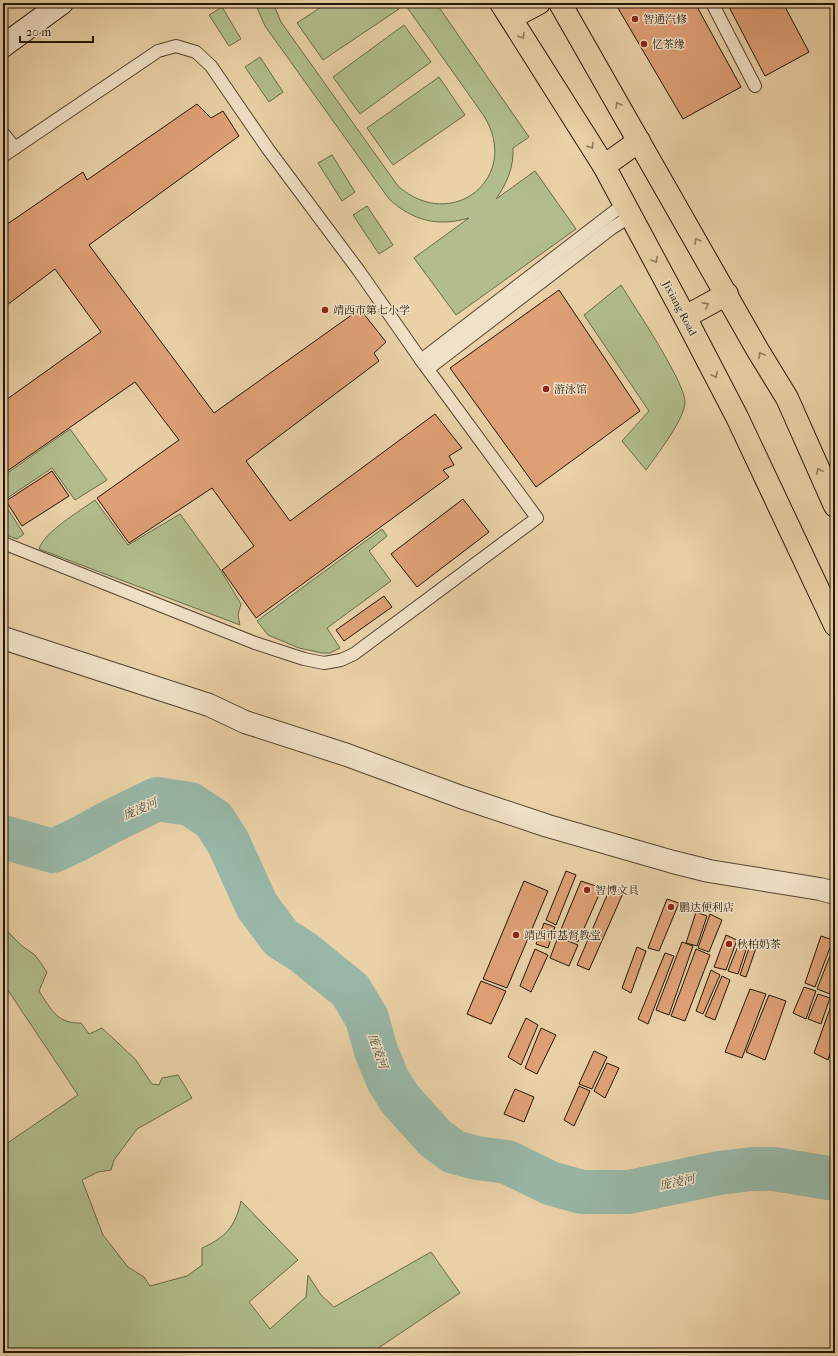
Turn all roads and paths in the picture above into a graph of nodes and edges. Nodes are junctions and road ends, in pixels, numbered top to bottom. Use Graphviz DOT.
graph roads {
  1 [pos="62,3"];
  2 [pos="539,3"];
  3 [pos="560,3"];
  4 [pos="712,3"];
  5 [pos="506,10"];
  6 [pos="3,46"];
  7 [pos="755,86"];
  8 [pos="3,133"];
  9 [pos="639,141"];
  10 [pos="15,148"];
  11 [pos="3,156"];
  12 [pos="604,166"];
  13 [pos="628,210"];
  14 [pos="727,294"];
  15 [pos="685,317"];
  16 [pos="425,365"];
  17 [pos="835,506"];
  18 [pos="3,543"];
  19 [pos="835,625"];
  20 [pos="3,638"];
  21 [pos="835,893"];
  1 -- 6 [label="street"];
  2 -- 5 [label="main road"];
  9 -- 3 [label="main road, one-way"];
  4 -- 7 [label="lane"];
  5 -- 12 [label="main road, Jixiang Road, one-way"];
  8 -- 10 [label="lane"];
  9 -- 12 [label="main road"];
  14 -- 9 [label="main road, one-way"];
  10 -- 11 [label="lane"];
  10 -- 16 [label="lane"];
  12 -- 13 [label="main road, Jixiang Road"];
  13 -- 15 [label="main road, Jixiang Road, one-way"];
  13 -- 16 [label="lane"];
  15 -- 14 [label="main road, one-way"];
  17 -- 14 [label="main road, one-way"];
  15 -- 19 [label="main road, Jixiang Road, one-way"];
  16 -- 18 [label="lane"];
  20 -- 21 [label="street"];
}
